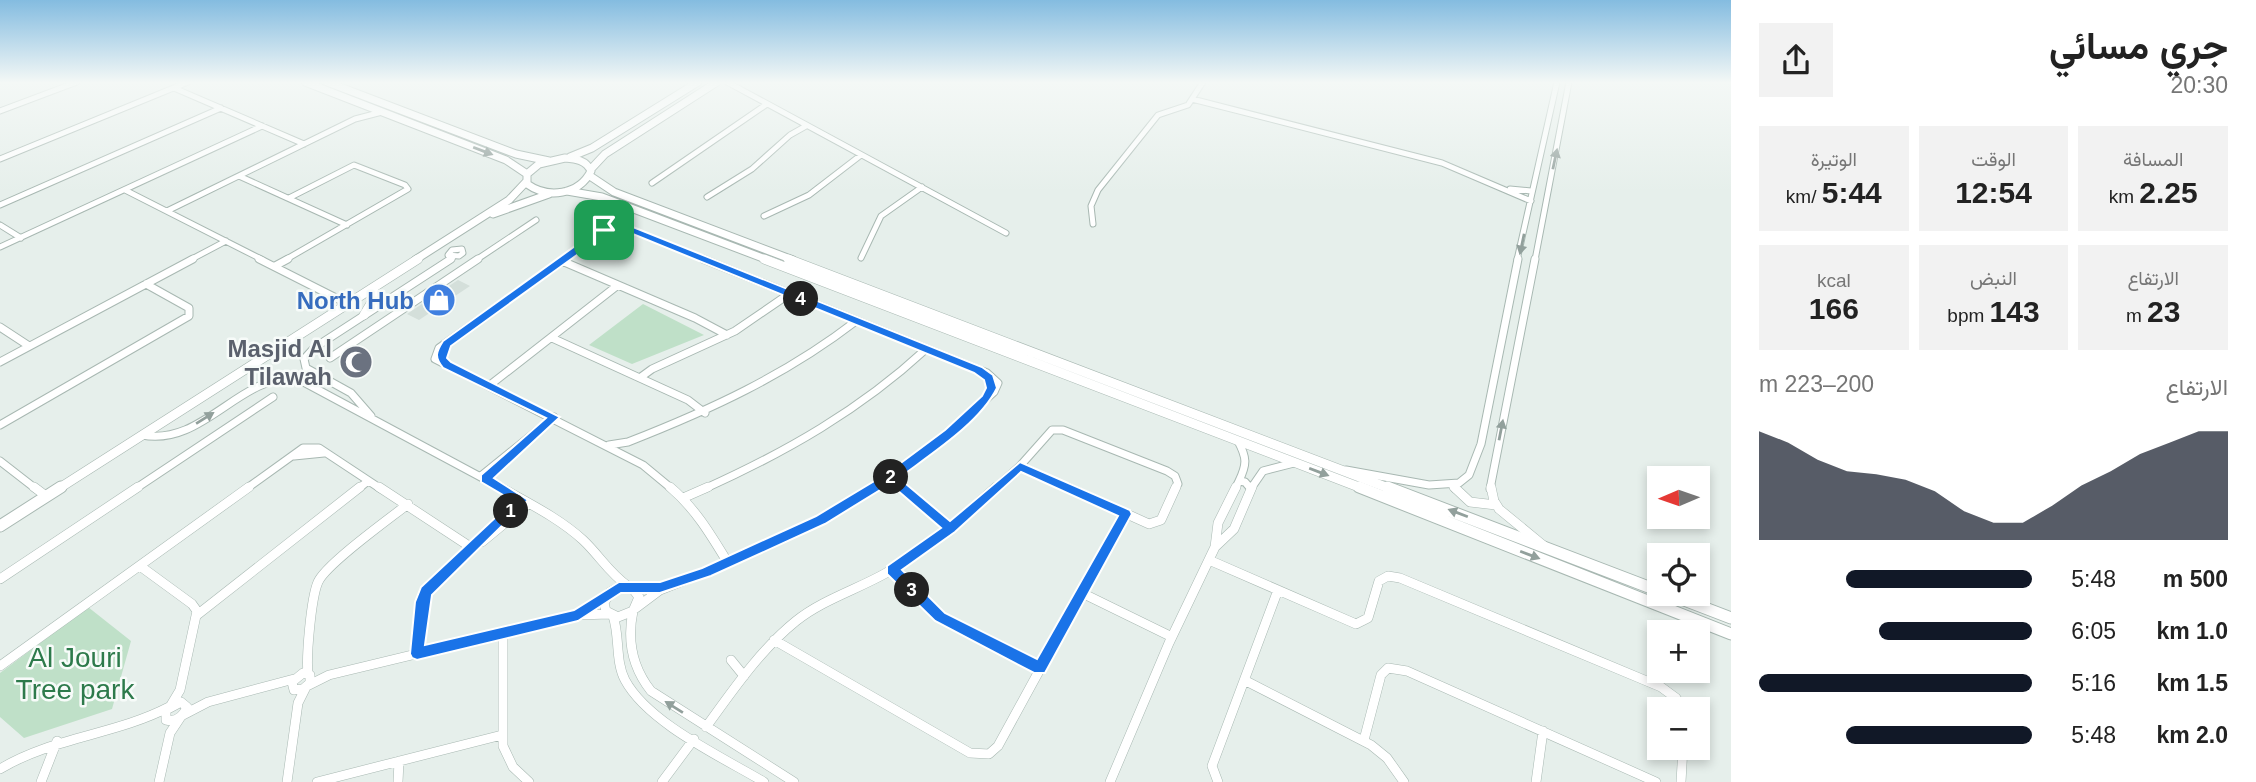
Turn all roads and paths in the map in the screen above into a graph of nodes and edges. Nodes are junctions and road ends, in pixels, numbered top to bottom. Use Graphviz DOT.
graph roads {
  1 [pos="94,118"];
  2 [pos="197,118"];
  3 [pos="245,118"];
  4 [pos="400,118"];
  5 [pos="423,118"];
  6 [pos="639,118"];
  7 [pos="660,118"];
  8 [pos="746,118"];
  9 [pos="793,118"];
  10 [pos="1155,118"];
  11 [pos="1268,118"];
  12 [pos="1548,118"];
  13 [pos="1562,118"];
  14 [pos="355,119"];
  15 [pos="262,126"];
  16 [pos="806,126"];
  17 [pos="304,144"];
  18 [pos="861,155"];
  19 [pos="0,157"];
  20 [pos="565,158"];
  21 [pos="549,161"];
  22 [pos="591,173"];
  23 [pos="239,176"];
  24 [pos="526,178"];
  25 [pos="652,183"];
  26 [pos="1488,185"];
  27 [pos="922,187"];
  28 [pos="125,190"];
  29 [pos="567,191"];
  30 [pos="1531,191"];
  31 [pos="554,193"];
  32 [pos="707,197"];
  33 [pos="289,198"];
  34 [pos="1531,201"];
  35 [pos="0,205"];
  36 [pos="167,211"];
  37 [pos="764,216"];
  38 [pos="536,220"];
  39 [pos="1093,224"];
  40 [pos="0,225"];
  41 [pos="347,225"];
  42 [pos="1006,233"];
  43 [pos="21,238"];
  44 [pos="448,239"];
  45 [pos="226,241"];
  46 [pos="0,247"];
  47 [pos="435,248"];
  48 [pos="456,255"];
  49 [pos="480,257"];
  50 [pos="861,258"];
  51 [pos="562,261"];
  52 [pos="470,264"];
  53 [pos="275,266"];
  54 [pos="146,284"];
  55 [pos="618,285"];
  56 [pos="371,289"];
  57 [pos="789,294"];
  58 [pos="348,303"];
  59 [pos="364,315"];
  60 [pos="856,321"];
  61 [pos="0,327"];
  62 [pos="727,335"];
  63 [pos="552,338"];
  64 [pos="29,346"];
  65 [pos="926,349"];
  66 [pos="330,358"];
  67 [pos="0,362"];
  68 [pos="314,372"];
  69 [pos="641,377"];
  70 [pos="301,380"];
  71 [pos="490,384"];
  72 [pos="347,390"];
  73 [pos="272,397"];
  74 [pos="333,398"];
  75 [pos="705,414"];
  76 [pos="371,416"];
  77 [pos="554,417"];
  78 [pos="0,425"];
  79 [pos="142,435"];
  80 [pos="1238,439"];
  81 [pos="634,440"];
  82 [pos="608,445"];
  83 [pos="628,456"];
  84 [pos="0,461"];
  85 [pos="1295,463"];
  86 [pos="1020,466"];
  87 [pos="1344,470"];
  88 [pos="483,477"];
  89 [pos="891,477"];
  90 [pos="368,481"];
  91 [pos="1237,481"];
  92 [pos="1452,484"];
  93 [pos="1252,487"];
  94 [pos="46,496"];
  95 [pos="683,498"];
  96 [pos="525,502"];
  97 [pos="408,504"];
  98 [pos="1496,505"];
  99 [pos="1223,510"];
  100 [pos="1130,516"];
  101 [pos="1240,518"];
  102 [pos="0,526"];
  103 [pos="951,529"];
  104 [pos="1545,546"];
  105 [pos="1215,547"];
  106 [pos="472,548"];
  107 [pos="1209,560"];
  108 [pos="728,564"];
  109 [pos="139,566"];
  110 [pos="607,570"];
  111 [pos="892,570"];
  112 [pos="0,579"];
  113 [pos="667,586"];
  114 [pos="1647,586"];
  115 [pos="631,588"];
  116 [pos="1278,590"];
  117 [pos="1082,593"];
  118 [pos="606,597"];
  119 [pos="1699,606"];
  120 [pos="635,609"];
  121 [pos="197,615"];
  122 [pos="578,615"];
  123 [pos="611,615"];
  124 [pos="1731,618"];
  125 [pos="503,634"];
  126 [pos="1731,634"];
  127 [pos="1172,637"];
  128 [pos="774,640"];
  129 [pos="417,654"];
  130 [pos="306,657"];
  131 [pos="731,660"];
  132 [pos="0,666"];
  133 [pos="1040,668"];
  134 [pos="744,676"];
  135 [pos="308,680"];
  136 [pos="1246,681"];
  137 [pos="294,683"];
  138 [pos="180,690"];
  139 [pos="1675,697"];
  140 [pos="184,703"];
  141 [pos="298,703"];
  142 [pos="201,705"];
  143 [pos="170,706"];
  144 [pos="181,716"];
  145 [pos="148,718"];
  146 [pos="167,721"];
  147 [pos="706,727"];
  148 [pos="1543,731"];
  149 [pos="170,733"];
  150 [pos="502,735"];
  151 [pos="694,739"];
  152 [pos="1363,740"];
  153 [pos="57,741"];
  154 [pos="729,741"];
  155 [pos="719,754"];
  156 [pos="1682,760"];
  157 [pos="400,761"];
  158 [pos="0,769"];
  159 [pos="41,782"];
  160 [pos="159,782"];
  161 [pos="287,782"];
  162 [pos="317,782"];
  163 [pos="398,782"];
  164 [pos="529,782"];
  165 [pos="662,782"];
  166 [pos="764,782"];
  167 [pos="794,782"];
  168 [pos="1110,782"];
  169 [pos="1218,782"];
  170 [pos="1404,782"];
  171 [pos="1536,782"];
  172 [pos="1656,782"];
  173 [pos="1681,782"];
  1 -- 19 [label="street"];
  2 -- 35 [label="street"];
  3 -- 15 [label="street"];
  4 -- 24 [label="street, one-way"];
  5 -- 21 [label="street"];
  6 -- 20 [label="street"];
  7 -- 22 [label="street"];
  8 -- 25 [label="street"];
  9 -- 16 [label="street"];
  10 -- 39 [label="street"];
  11 -- 26 [label="street"];
  12 -- 30 [label="street"];
  98 -- 13 [label="street, one-way"];
  14 -- 17 [label="street"];
  15 -- 17 [label="street"];
  15 -- 28 [label="street"];
  16 -- 18 [label="street"];
  16 -- 32 [label="street"];
  17 -- 23 [label="street"];
  18 -- 27 [label="street"];
  18 -- 37 [label="street"];
  20 -- 21 [label="street"];
  20 -- 22 [label="street"];
  21 -- 24 [label="street"];
  22 -- 29 [label="street"];
  22 -- 87 [label="street"];
  23 -- 33 [label="street"];
  23 -- 36 [label="street"];
  24 -- 31 [label="street"];
  24 -- 44 [label="street"];
  26 -- 30 [label="street"];
  26 -- 34 [label="street"];
  27 -- 42 [label="street"];
  27 -- 50 [label="street"];
  28 -- 36 [label="street"];
  28 -- 43 [label="street"];
  29 -- 31 [label="street"];
  29 -- 80 [label="street"];
  30 -- 34 [label="street"];
  31 -- 44 [label="street"];
  33 -- 41 [label="street"];
  33 -- 41 [label="street"];
  34 -- 92 [label="street, one-way"];
  36 -- 45 [label="street"];
  38 -- 49 [label="street"];
  40 -- 43 [label="street"];
  41 -- 53 [label="street"];
  43 -- 46 [label="street"];
  44 -- 47 [label="street"];
  44 -- 48 [label="street"];
  45 -- 53 [label="street"];
  45 -- 54 [label="street"];
  47 -- 48 [label="street"];
  47 -- 56 [label="street"];
  48 -- 49 [label="street"];
  48 -- 52 [label="street"];
  48 -- 59 [label="street"];
  49 -- 52 [label="street"];
  51 -- 55 [label="street"];
  51 -- 57 [label="street"];
  51 -- 71 [label="street"];
  52 -- 66 [label="street"];
  53 -- 58 [label="street"];
  54 -- 64 [label="street"];
  54 -- 78 [label="street"];
  55 -- 62 [label="street"];
  55 -- 63 [label="street"];
  56 -- 58 [label="street"];
  56 -- 59 [label="street"];
  57 -- 60 [label="street"];
  57 -- 62 [label="street"];
  58 -- 79 [label="street"];
  59 -- 68 [label="street"];
  60 -- 65 [label="street"];
  60 -- 75 [label="street"];
  61 -- 64 [label="street"];
  62 -- 69 [label="street"];
  63 -- 69 [label="street"];
  63 -- 71 [label="street"];
  64 -- 67 [label="street"];
  65 -- 89 [label="street"];
  65 -- 95 [label="street"];
  68 -- 70 [label="street"];
  68 -- 72 [label="street"];
  69 -- 75 [label="street"];
  70 -- 74 [label="street"];
  79 -- 70 [label="street, one-way"];
  71 -- 77 [label="street"];
  72 -- 74 [label="street"];
  72 -- 76 [label="street"];
  73 -- 112 [label="street"];
  74 -- 76 [label="street"];
  75 -- 81 [label="street"];
  76 -- 88 [label="street"];
  77 -- 82 [label="street"];
  77 -- 88 [label="street"];
  79 -- 94 [label="street"];
  80 -- 85 [label="street"];
  80 -- 91 [label="street"];
  81 -- 82 [label="street"];
  81 -- 83 [label="street"];
  82 -- 83 [label="street"];
  83 -- 95 [label="street"];
  84 -- 94 [label="street"];
  85 -- 93 [label="street"];
  85 -- 126 [label="street, one-way"];
  86 -- 100 [label="street"];
  86 -- 100 [label="street"];
  86 -- 103 [label="street"];
  87 -- 92 [label="street"];
  104 -- 87 [label="street, one-way"];
  88 -- 96 [label="street"];
  89 -- 103 [label="street"];
  89 -- 108 [label="street"];
  90 -- 97 [label="street"];
  90 -- 109 [label="street"];
  90 -- 121 [label="street"];
  91 -- 93 [label="street"];
  91 -- 99 [label="street"];
  92 -- 98 [label="street"];
  93 -- 101 [label="street"];
  94 -- 102 [label="street"];
  95 -- 108 [label="street"];
  96 -- 106 [label="street"];
  96 -- 110 [label="street"];
  97 -- 106 [label="street"];
  97 -- 130 [label="street"];
  98 -- 104 [label="street"];
  99 -- 101 [label="street"];
  99 -- 105 [label="street"];
  100 -- 117 [label="street"];
  101 -- 105 [label="street"];
  103 -- 111 [label="street"];
  104 -- 114 [label="street"];
  105 -- 107 [label="street"];
  106 -- 129 [label="street"];
  107 -- 116 [label="street"];
  107 -- 127 [label="street"];
  108 -- 113 [label="street"];
  109 -- 121 [label="street"];
  109 -- 132 [label="street"];
  110 -- 115 [label="street"];
  110 -- 118 [label="street"];
  111 -- 128 [label="street"];
  111 -- 133 [label="street"];
  113 -- 115 [label="street"];
  113 -- 120 [label="street"];
  115 -- 118 [label="street"];
  115 -- 120 [label="street"];
  116 -- 136 [label="street"];
  116 -- 139 [label="street"];
  117 -- 127 [label="street"];
  117 -- 133 [label="street"];
  118 -- 122 [label="street"];
  118 -- 123 [label="street"];
  119 -- 124 [label="street"];
  120 -- 123 [label="street"];
  147 -- 120 [label="street, one-way"];
  121 -- 138 [label="street"];
  122 -- 123 [label="street"];
  122 -- 125 [label="street"];
  123 -- 151 [label="street"];
  125 -- 129 [label="street"];
  125 -- 150 [label="street"];
  127 -- 168 [label="street"];
  128 -- 133 [label="street"];
  128 -- 134 [label="street"];
  129 -- 135 [label="street"];
  130 -- 135 [label="street"];
  130 -- 137 [label="street"];
  131 -- 134 [label="street"];
  134 -- 147 [label="street"];
  135 -- 137 [label="street"];
  135 -- 141 [label="street"];
  136 -- 152 [label="street"];
  136 -- 169 [label="street"];
  137 -- 141 [label="street"];
  137 -- 142 [label="street"];
  138 -- 140 [label="street"];
  138 -- 143 [label="street"];
  140 -- 142 [label="street"];
  140 -- 143 [label="street"];
  140 -- 144 [label="street"];
  141 -- 161 [label="street"];
  142 -- 144 [label="street"];
  143 -- 145 [label="street"];
  143 -- 146 [label="street"];
  144 -- 146 [label="street"];
  144 -- 149 [label="street"];
  145 -- 146 [label="street"];
  145 -- 153 [label="street"];
  146 -- 149 [label="street"];
  147 -- 154 [label="street"];
  148 -- 152 [label="street"];
  148 -- 171 [label="street"];
  148 -- 172 [label="street"];
  149 -- 160 [label="street"];
  150 -- 157 [label="street"];
  150 -- 164 [label="street"];
  151 -- 155 [label="street"];
  151 -- 165 [label="street"];
  152 -- 170 [label="street"];
  153 -- 158 [label="street"];
  153 -- 159 [label="street"];
  154 -- 155 [label="street"];
  154 -- 167 [label="street"];
  155 -- 166 [label="street"];
  156 -- 173 [label="street"];
  157 -- 162 [label="street"];
  157 -- 163 [label="street"];
}
